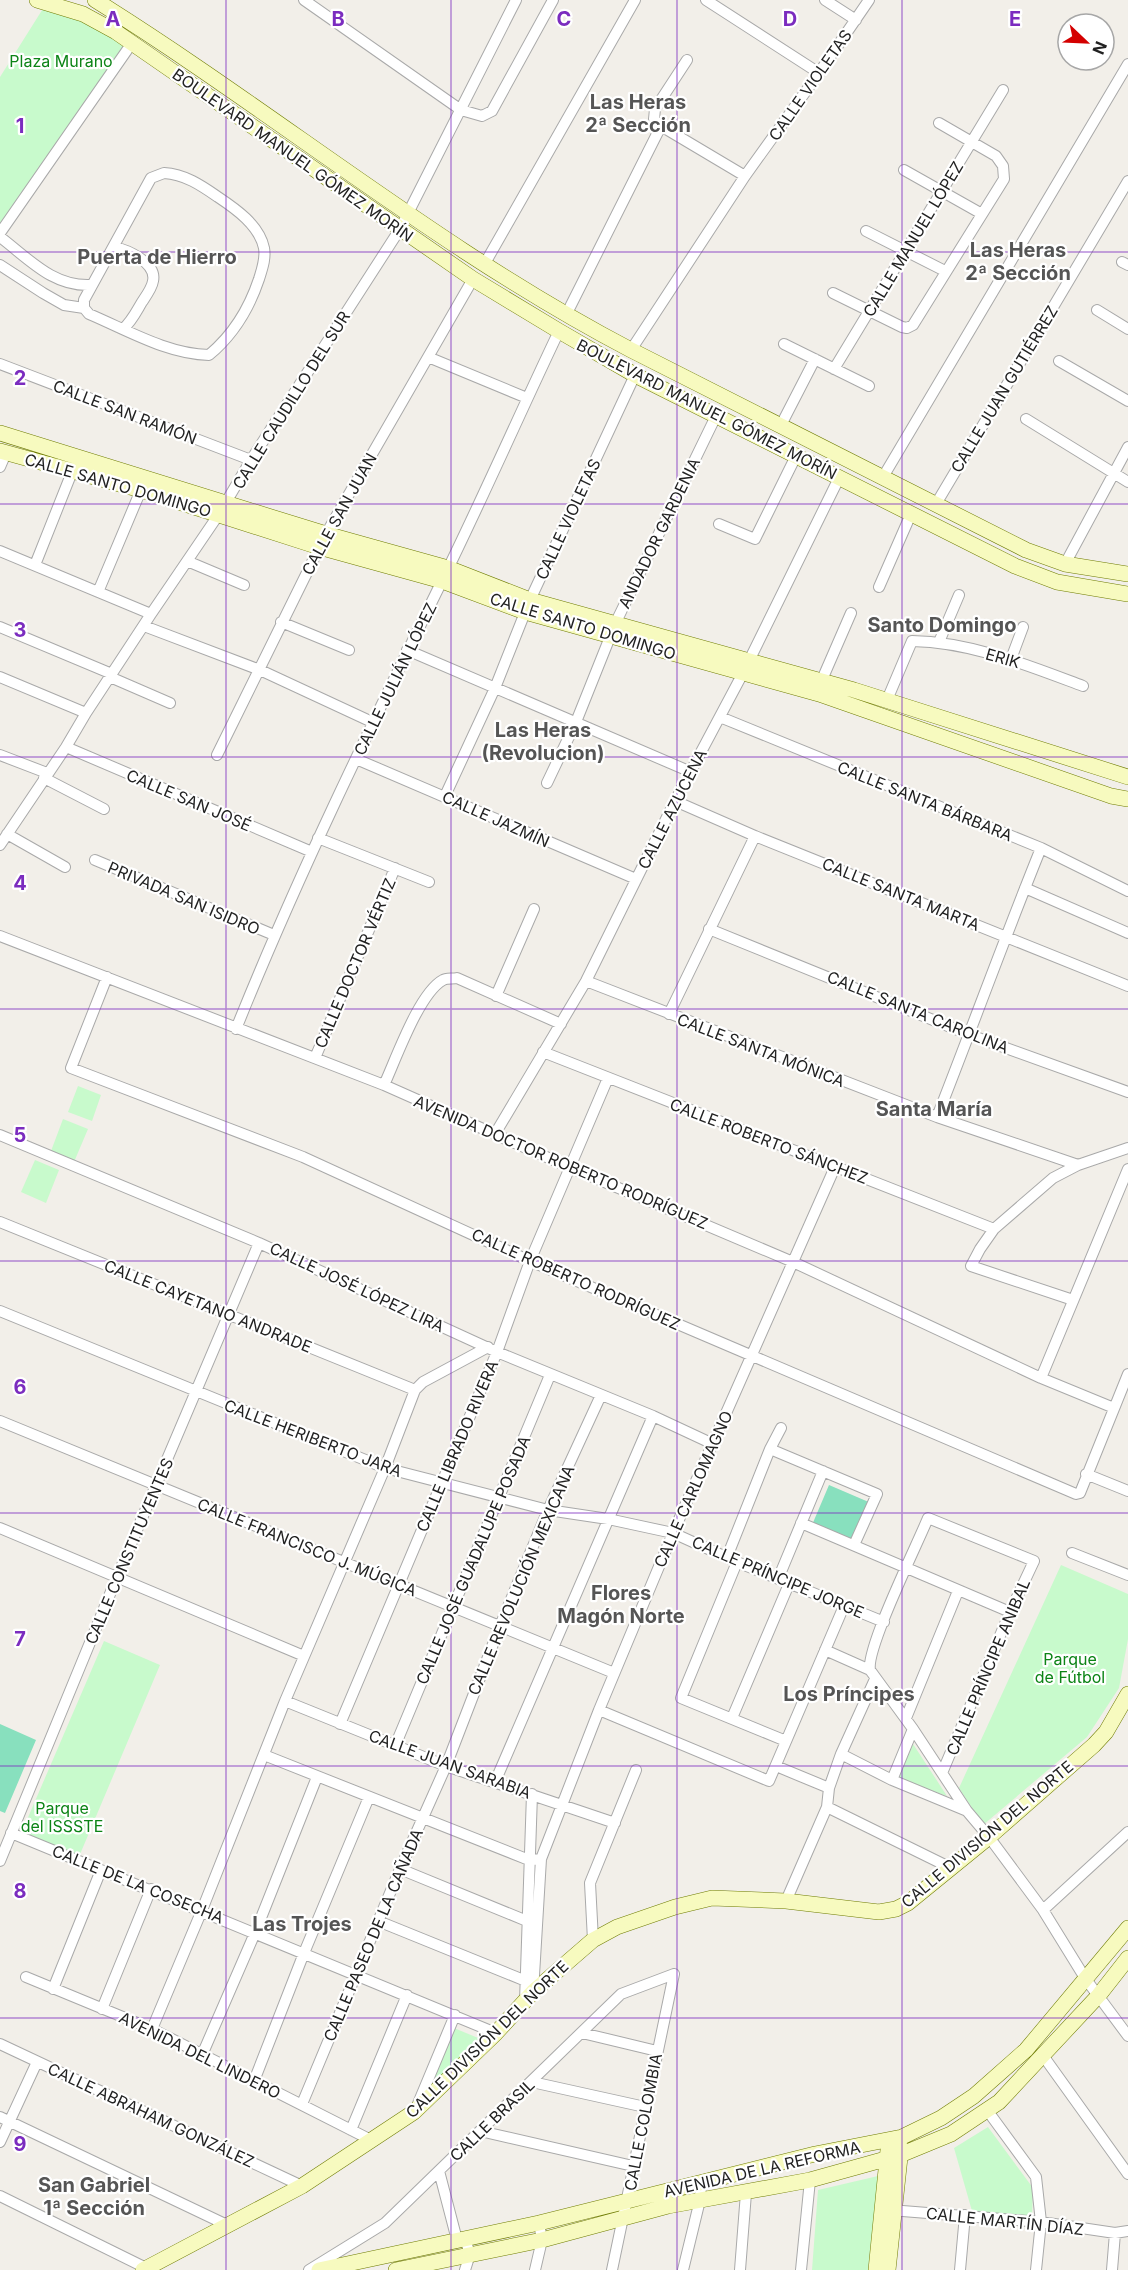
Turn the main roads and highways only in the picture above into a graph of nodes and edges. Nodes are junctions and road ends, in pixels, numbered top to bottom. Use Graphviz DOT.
graph roads {
  1 [pos="38,0"];
  2 [pos="95,0"];
  3 [pos="0,433"];
  4 [pos="2,457"];
  5 [pos="908,490"];
  6 [pos="223,508"];
  7 [pos="905,511"];
  8 [pos="1128,574"];
  9 [pos="1128,594"];
  10 [pos="746,666"];
  11 [pos="1128,777"];
  12 [pos="1128,799"];
  13 [pos="1128,1694"];
  14 [pos="1128,1928"];
  15 [pos="1128,1958"];
  16 [pos="895,2139"];
  17 [pos="893,2157"];
  18 [pos="888,2210"];
  19 [pos="144,2269"];
  20 [pos="319,2270"];
  21 [pos="396,2270"];
  22 [pos="876,2270"];
  23 [pos="888,2270"];
  1 -- 7 [label="main road, BOULEVARD MANUEL GÓMEZ MORÍN"];
  2 -- 5 [label="main road, BOULEVARD MANUEL GÓMEZ MORÍN"];
  3 -- 6 [label="main road, CALLE SANTO DOMINGO"];
  4 -- 6 [label="main road, CALLE SANTO DOMINGO"];
  5 -- 7 [label="main road"];
  5 -- 8 [label="main road, BOULEVARD MANUEL GÓMEZ MORÍN"];
  6 -- 10 [label="main road, CALLE SANTO DOMINGO"];
  7 -- 9 [label="main road, BOULEVARD MANUEL GÓMEZ MORÍN"];
  10 -- 11 [label="main road, CALLE SANTO DOMINGO"];
  10 -- 12 [label="main road, CALLE SANTO DOMINGO"];
  13 -- 19 [label="main road, CALLE DIVISIÓN DEL NORTE"];
  14 -- 16 [label="main road, AVENIDA DE LA REFORMA"];
  15 -- 17 [label="main road, AVENIDA DE LA REFORMA"];
  16 -- 17 [label="main road"];
  16 -- 20 [label="main road, AVENIDA DE LA REFORMA"];
  17 -- 18 [label="main road"];
  17 -- 21 [label="main road, AVENIDA DE LA REFORMA"];
  18 -- 22 [label="main road"];
  18 -- 23 [label="main road"];
}
